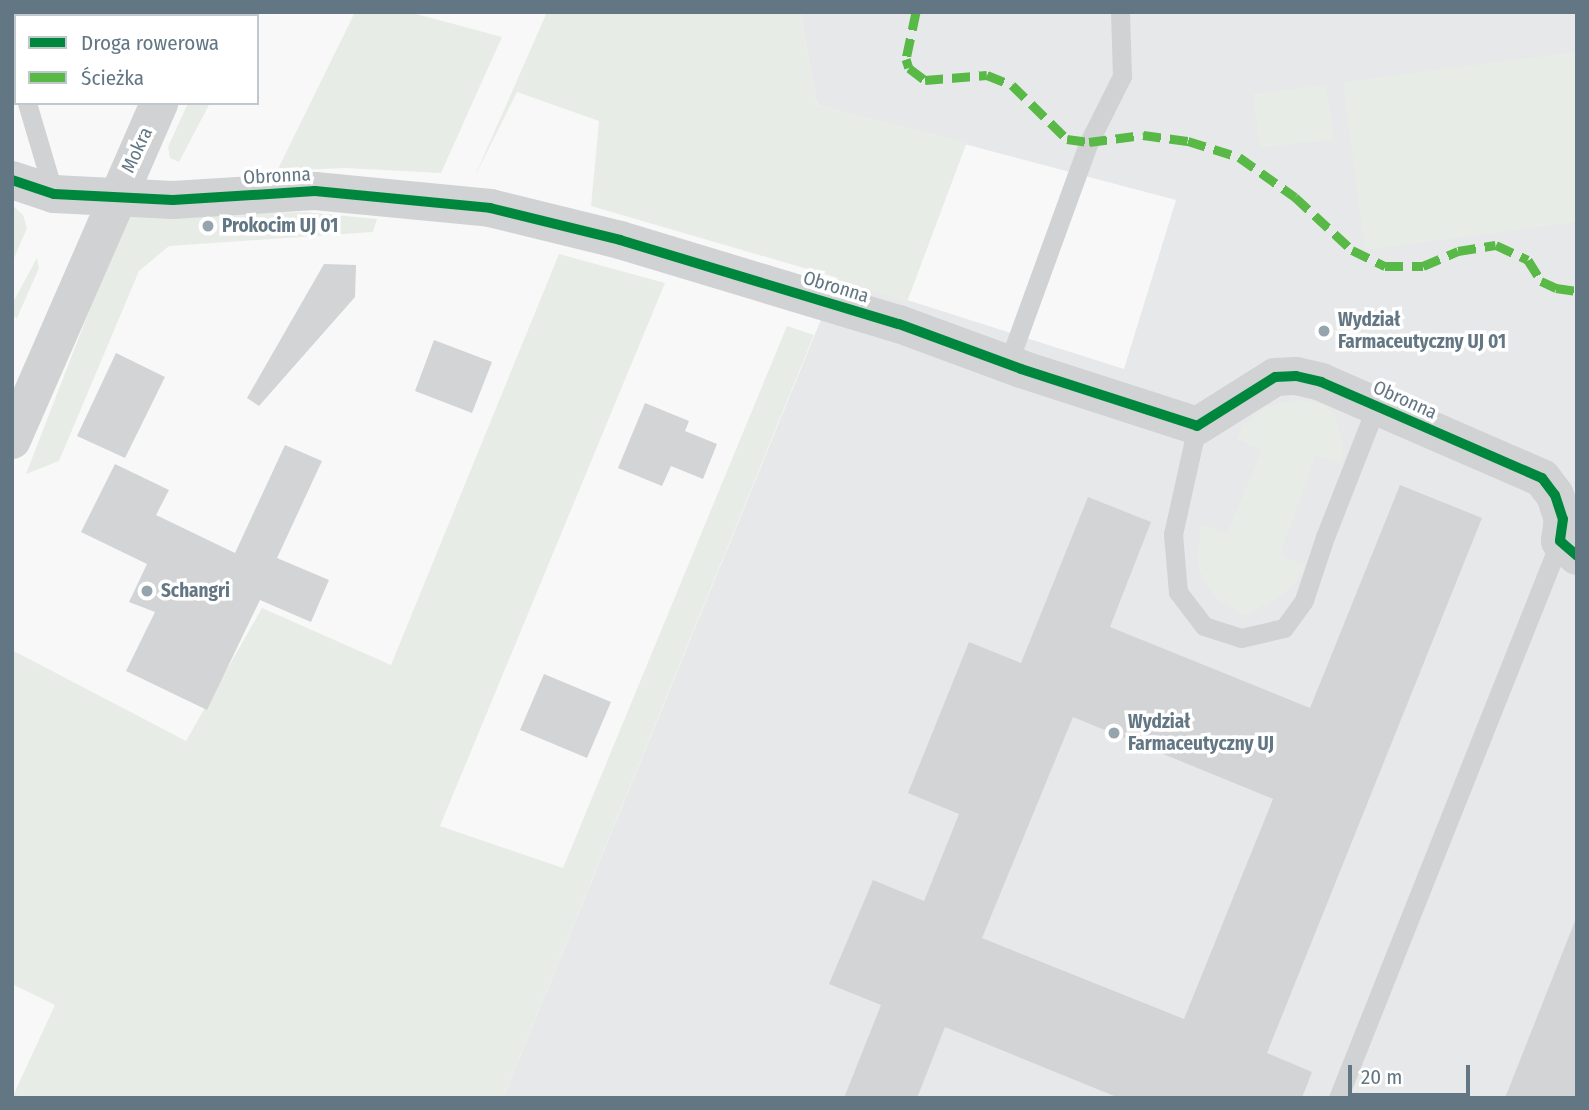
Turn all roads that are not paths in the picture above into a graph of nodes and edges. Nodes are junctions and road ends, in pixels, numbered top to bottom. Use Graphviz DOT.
graph roads {
  1 [pos="1120,12"];
  2 [pos="28,105"];
  3 [pos="158,105"];
  4 [pos="12,180"];
  5 [pos="54,194"];
  6 [pos="116,197"];
  7 [pos="1008,364"];
  8 [pos="1376,407"];
  9 [pos="1197,426"];
  10 [pos="12,440"];
  11 [pos="1569,549"];
  12 [pos="1338,1098"];
  1 -- 7 [label="lane"];
  2 -- 5 [label="lane"];
  3 -- 6 [label="street, Mokra"];
  4 -- 5 [label="street, Obronna"];
  5 -- 6 [label="street, Obronna"];
  6 -- 7 [label="street, Obronna"];
  6 -- 10 [label="street, Mokra"];
  7 -- 9 [label="street, Obronna"];
  8 -- 9 [label="street, Obronna"];
  8 -- 9 [label="lane"];
  8 -- 11 [label="street, Obronna"];
  11 -- 12 [label="lane"];
}
